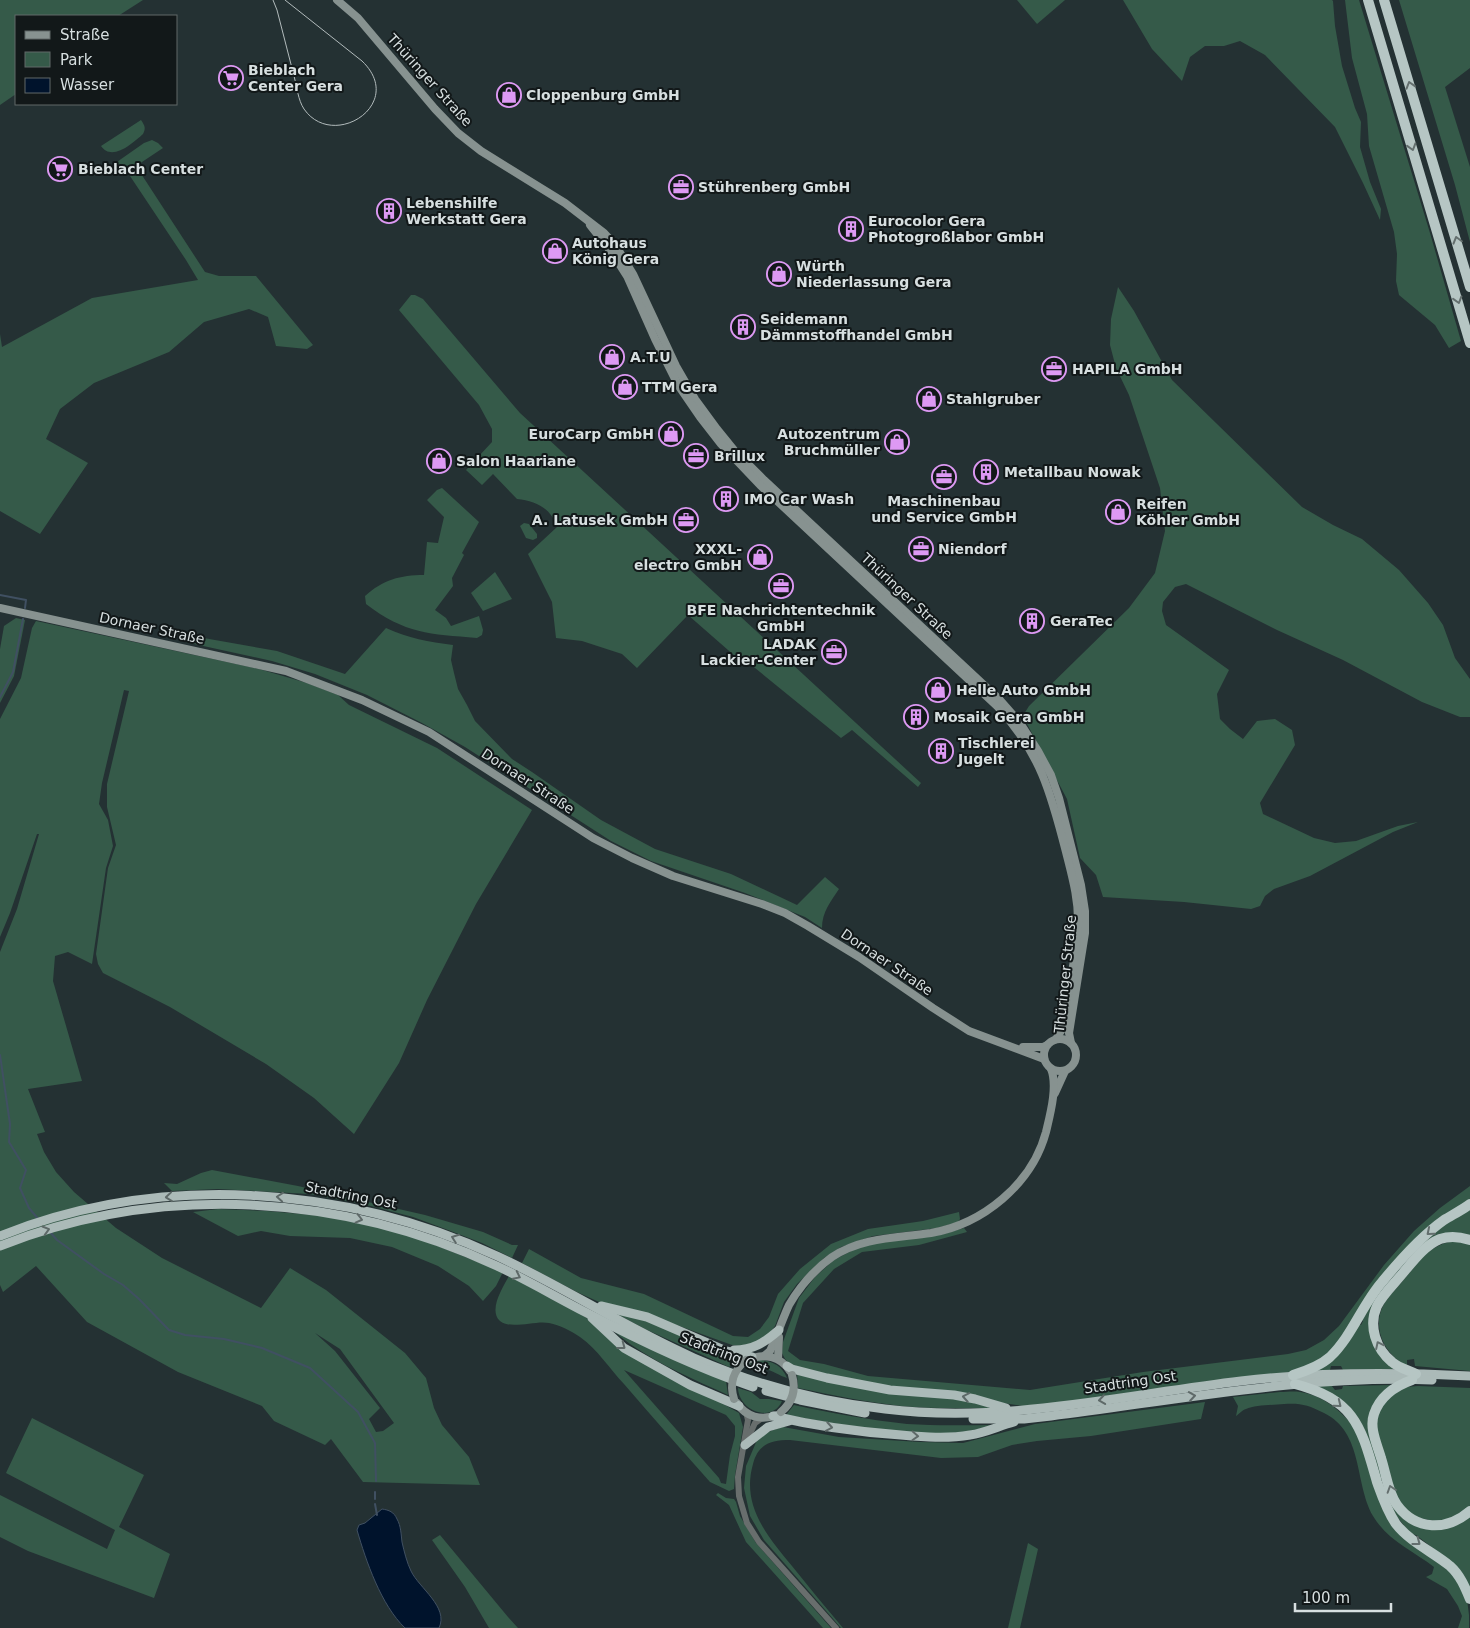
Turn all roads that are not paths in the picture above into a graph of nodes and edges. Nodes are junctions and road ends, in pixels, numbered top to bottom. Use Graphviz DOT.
graph roads {
  1 [pos="338,0"];
  2 [pos="1368,0"];
  3 [pos="1384,0"];
  4 [pos="1470,287"];
  5 [pos="644,306"];
  6 [pos="1470,343"];
  7 [pos="0,608"];
  8 [pos="1056,1039"];
  9 [pos="1071,1044"];
  10 [pos="1047,1045"];
  11 [pos="1013,1047"];
  12 [pos="1044,1059"];
  13 [pos="1051,1069"];
  14 [pos="1065,1071"];
  15 [pos="1053,1099"];
  16 [pos="218,1199"];
  17 [pos="1470,1204"];
  18 [pos="0,1236"];
  19 [pos="1470,1240"];
  20 [pos="0,1246"];
  21 [pos="589,1308"];
  22 [pos="779,1330"];
  23 [pos="726,1351"];
  24 [pos="764,1356"];
  25 [pos="749,1359"];
  26 [pos="778,1360"];
  27 [pos="787,1366"];
  28 [pos="1470,1376"];
  29 [pos="1414,1377"];
  30 [pos="1294,1380"];
  31 [pos="1470,1383"];
  32 [pos="740,1406"];
  33 [pos="1014,1410"];
  34 [pos="773,1416"];
  35 [pos="762,1418"];
  36 [pos="1024,1419"];
  37 [pos="791,1420"];
  38 [pos="745,1445"];
  39 [pos="1470,1511"];
  40 [pos="1470,1598"];
  41 [pos="836,1628"];
  1 -- 5 [label="main road, Thüringer Straße"];
  2 -- 6 [label="highway, one-way"];
  4 -- 3 [label="highway, one-way"];
  5 -- 8 [label="main road, Thüringer Straße"];
  5 -- 9 [label="main road, Thüringer Straße"];
  7 -- 11 [label="main road, Dornaer Straße"];
  8 -- 9 [label="main road"];
  8 -- 10 [label="main road"];
  9 -- 14 [label="main road"];
  10 -- 11 [label="main road, Dornaer Straße"];
  10 -- 12 [label="main road"];
  11 -- 12 [label="main road, Dornaer Straße"];
  12 -- 13 [label="main road"];
  13 -- 14 [label="main road"];
  13 -- 15 [label="main road"];
  14 -- 15 [label="main road"];
  15 -- 22 [label="main road"];
  16 -- 18 [label="highway, Stadtring Ost, one-way"];
  20 -- 16 [label="highway, Stadtring Ost, one-way"];
  16 -- 21 [label="highway, Stadtring Ost"];
  17 -- 30 [label="highway, one-way"];
  29 -- 19 [label="highway, one-way"];
  21 -- 23 [label="highway"];
  21 -- 32 [label="highway, one-way"];
  21 -- 33 [label="highway, Stadtring Ost"];
  21 -- 36 [label="highway, Stadtring Ost"];
  22 -- 23 [label="highway"];
  22 -- 24 [label="main road"];
  22 -- 26 [label="main road"];
  23 -- 25 [label="highway"];
  24 -- 25 [label="main road"];
  24 -- 26 [label="main road"];
  25 -- 32 [label="main road, bridge"];
  26 -- 27 [label="main road"];
  33 -- 27 [label="highway, one-way"];
  27 -- 34 [label="main road, bridge"];
  28 -- 29 [label="highway, Stadtring Ost"];
  29 -- 30 [label="highway, Stadtring Ost"];
  29 -- 31 [label="highway, Stadtring Ost"];
  39 -- 29 [label="highway, one-way"];
  30 -- 33 [label="highway, Stadtring Ost, one-way"];
  36 -- 30 [label="highway, Stadtring Ost, one-way"];
  30 -- 40 [label="highway, one-way"];
  32 -- 35 [label="main road"];
  32 -- 38 [label="street"];
  34 -- 35 [label="main road"];
  34 -- 37 [label="highway"];
  35 -- 38 [label="street"];
  37 -- 36 [label="highway, one-way"];
  37 -- 38 [label="highway"];
  38 -- 41 [label="street"];
}
